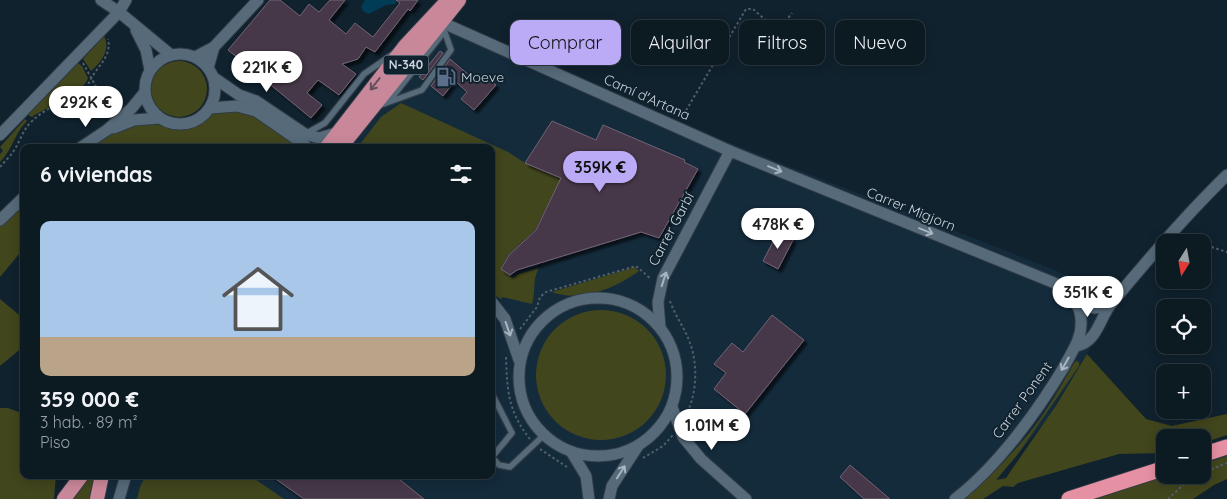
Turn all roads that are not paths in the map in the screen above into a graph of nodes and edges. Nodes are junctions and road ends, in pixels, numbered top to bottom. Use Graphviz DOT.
graph roads {
  1 [pos="101,0"];
  2 [pos="126,0"];
  3 [pos="439,0"];
  4 [pos="448,0"];
  5 [pos="459,0"];
  6 [pos="254,1"];
  7 [pos="118,12"];
  8 [pos="134,26"];
  9 [pos="443,27"];
  10 [pos="422,29"];
  11 [pos="405,46"];
  12 [pos="214,47"];
  13 [pos="172,55"];
  14 [pos="195,57"];
  15 [pos="150,70"];
  16 [pos="210,72"];
  17 [pos="145,92"];
  18 [pos="389,102"];
  19 [pos="210,108"];
  20 [pos="372,108"];
  21 [pos="159,118"];
  22 [pos="4,123"];
  23 [pos="107,130"];
  24 [pos="336,133"];
  25 [pos="305,134"];
  26 [pos="0,135"];
  27 [pos="86,144"];
  28 [pos="304,144"];
  29 [pos="329,144"];
  30 [pos="343,144"];
  31 [pos="730,151"];
  32 [pos="1227,175"];
  33 [pos="20,200"];
  34 [pos="0,220"];
  35 [pos="1080,282"];
  36 [pos="1076,302"];
  37 [pos="1112,303"];
  38 [pos="495,306"];
  39 [pos="660,327"];
  40 [pos="1076,346"];
  41 [pos="519,360"];
  42 [pos="495,401"];
  43 [pos="672,406"];
  44 [pos="543,436"];
  45 [pos="638,446"];
  46 [pos="1227,447"];
  47 [pos="1211,452"];
  48 [pos="495,453"];
  49 [pos="572,453"];
  50 [pos="495,460"];
  51 [pos="1156,471"];
  52 [pos="79,479"];
  53 [pos="101,479"];
  54 [pos="125,479"];
  55 [pos="64,499"];
  56 [pos="97,499"];
  57 [pos="119,499"];
  58 [pos="589,499"];
  59 [pos="609,499"];
  60 [pos="746,499"];
  61 [pos="955,499"];
  62 [pos="1069,499"];
  1 -- 7 [label="street"];
  2 -- 7 [label="street"];
  3 -- 10 [label="lane"];
  4 -- 10 [label="highway"];
  5 -- 9 [label="highway, N-340"];
  6 -- 12 [label="street"];
  7 -- 8 [label="street"];
  7 -- 22 [label="street"];
  8 -- 13 [label="street"];
  8 -- 15 [label="street"];
  9 -- 18 [label="lane"];
  9 -- 18 [label="lane"];
  9 -- 20 [label="highway, N-340"];
  9 -- 31 [label="street, Camí d'Artana"];
  10 -- 11 [label="highway"];
  11 -- 24 [label="highway, one-way"];
  11 -- 25 [label="lane"];
  12 -- 14 [label="street"];
  12 -- 16 [label="street"];
  13 -- 14 [label="street"];
  13 -- 15 [label="street"];
  14 -- 16 [label="street"];
  15 -- 17 [label="street"];
  16 -- 19 [label="street"];
  16 -- 25 [label="street"];
  17 -- 21 [label="street"];
  17 -- 23 [label="street"];
  18 -- 20 [label="lane"];
  19 -- 21 [label="street"];
  19 -- 28 [label="street"];
  20 -- 30 [label="highway, N-340"];
  21 -- 23 [label="street"];
  22 -- 26 [label="street"];
  23 -- 27 [label="street"];
  24 -- 25 [label="street"];
  24 -- 29 [label="highway"];
  31 -- 36 [label="street, Carrer Migjorn, one-way"];
  39 -- 31 [label="street, Carrer Garbí, one-way"];
  32 -- 37 [label="street"];
  33 -- 34 [label="street"];
  35 -- 37 [label="lane"];
  36 -- 37 [label="street"];
  36 -- 40 [label="street, Carrer Ponent"];
  37 -- 40 [label="street"];
  38 -- 41 [label="street, one-way"];
  39 -- 41 [label="street"];
  39 -- 43 [label="street"];
  40 -- 61 [label="street, Carrer Ponent, one-way"];
  41 -- 44 [label="street"];
  42 -- 48 [label="lane"];
  43 -- 45 [label="street"];
  43 -- 60 [label="street"];
  44 -- 49 [label="street"];
  44 -- 50 [label="lane"];
  45 -- 49 [label="street"];
  59 -- 45 [label="street, one-way"];
  46 -- 47 [label="highway"];
  49 -- 58 [label="street"];
  51 -- 62 [label="highway"];
  52 -- 55 [label="highway"];
  53 -- 56 [label="highway"];
  54 -- 57 [label="street"];
}
